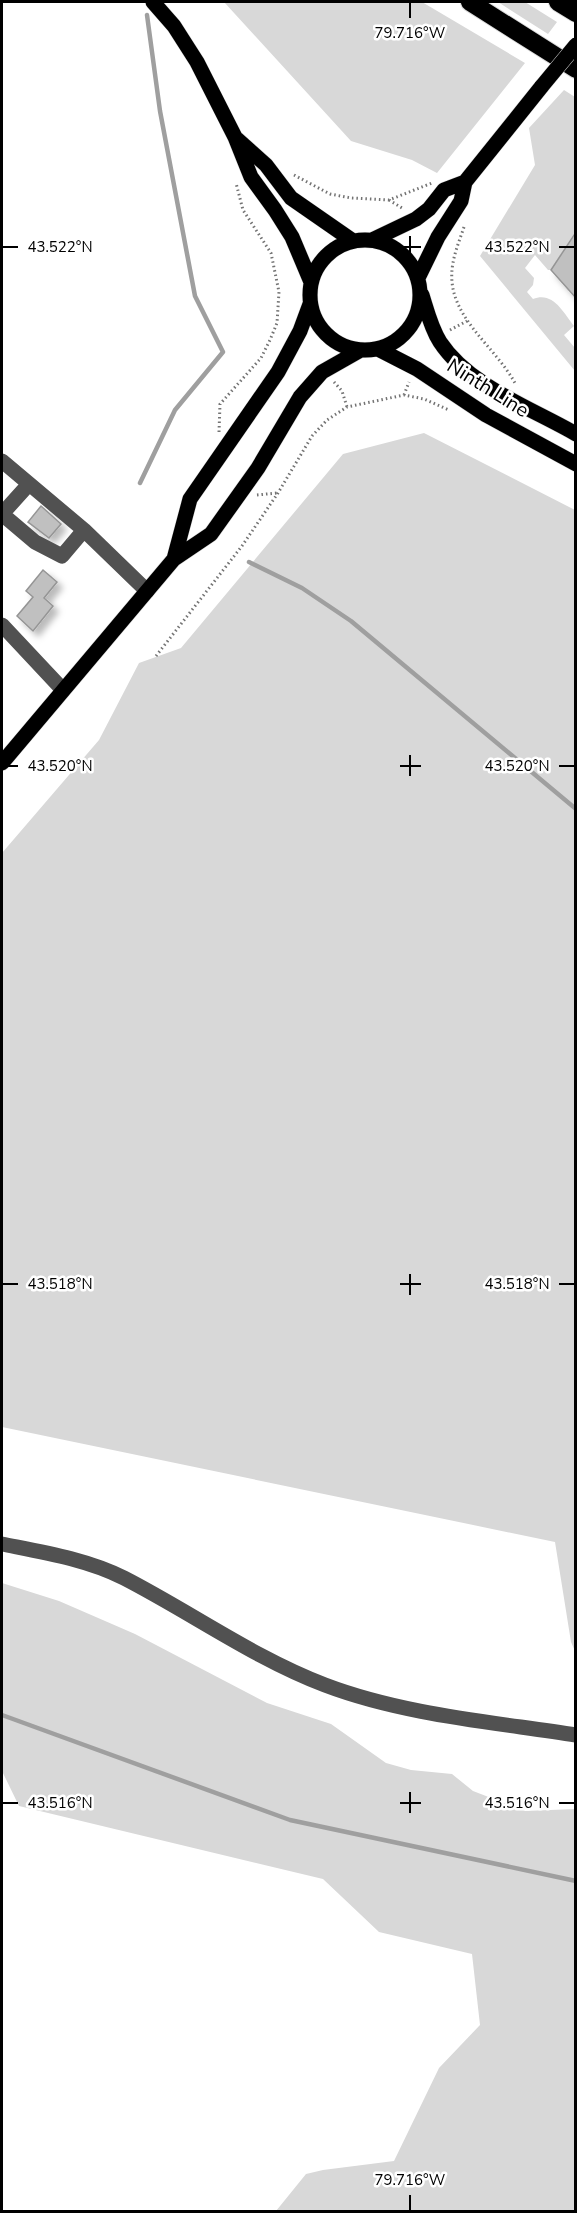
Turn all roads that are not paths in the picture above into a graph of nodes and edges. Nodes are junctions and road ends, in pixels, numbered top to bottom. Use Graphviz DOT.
graph roads {
  1 [pos="153,2"];
  2 [pos="470,2"];
  3 [pos="558,2"];
  4 [pos="576,13"];
  5 [pos="576,45"];
  6 [pos="576,69"];
  7 [pos="235,137"];
  8 [pos="465,182"];
  9 [pos="372,240"];
  10 [pos="353,241"];
  11 [pos="311,282"];
  12 [pos="419,285"];
  13 [pos="310,304"];
  14 [pos="378,349"];
  15 [pos="359,351"];
  16 [pos="576,434"];
  17 [pos="2,461"];
  18 [pos="576,464"];
  19 [pos="29,484"];
  20 [pos="84,530"];
  21 [pos="174,559"];
  22 [pos="147,591"];
  23 [pos="2,625"];
  24 [pos="63,690"];
  25 [pos="2,763"];
  26 [pos="2,1544"];
  27 [pos="576,1735"];
  1 -- 7 [label="main road"];
  2 -- 6 [label="highway"];
  3 -- 4 [label="highway"];
  5 -- 8 [label="main road, bridge"];
  7 -- 10 [label="main road"];
  7 -- 11 [label="main road"];
  8 -- 9 [label="main road"];
  8 -- 12 [label="main road"];
  9 -- 10 [label="main road"];
  9 -- 12 [label="main road"];
  10 -- 11 [label="main road"];
  11 -- 13 [label="main road"];
  12 -- 14 [label="main road"];
  12 -- 16 [label="main road, Ninth Line"];
  13 -- 15 [label="main road"];
  13 -- 21 [label="main road"];
  14 -- 15 [label="main road"];
  14 -- 18 [label="main road, Ninth Line"];
  15 -- 21 [label="main road"];
  17 -- 19 [label="lane"];
  19 -- 20 [label="lane"];
  19 -- 20 [label="lane"];
  20 -- 22 [label="lane"];
  21 -- 22 [label="main road"];
  22 -- 24 [label="main road"];
  23 -- 24 [label="lane"];
  24 -- 25 [label="main road"];
  26 -- 27 [label="lane"];
}
